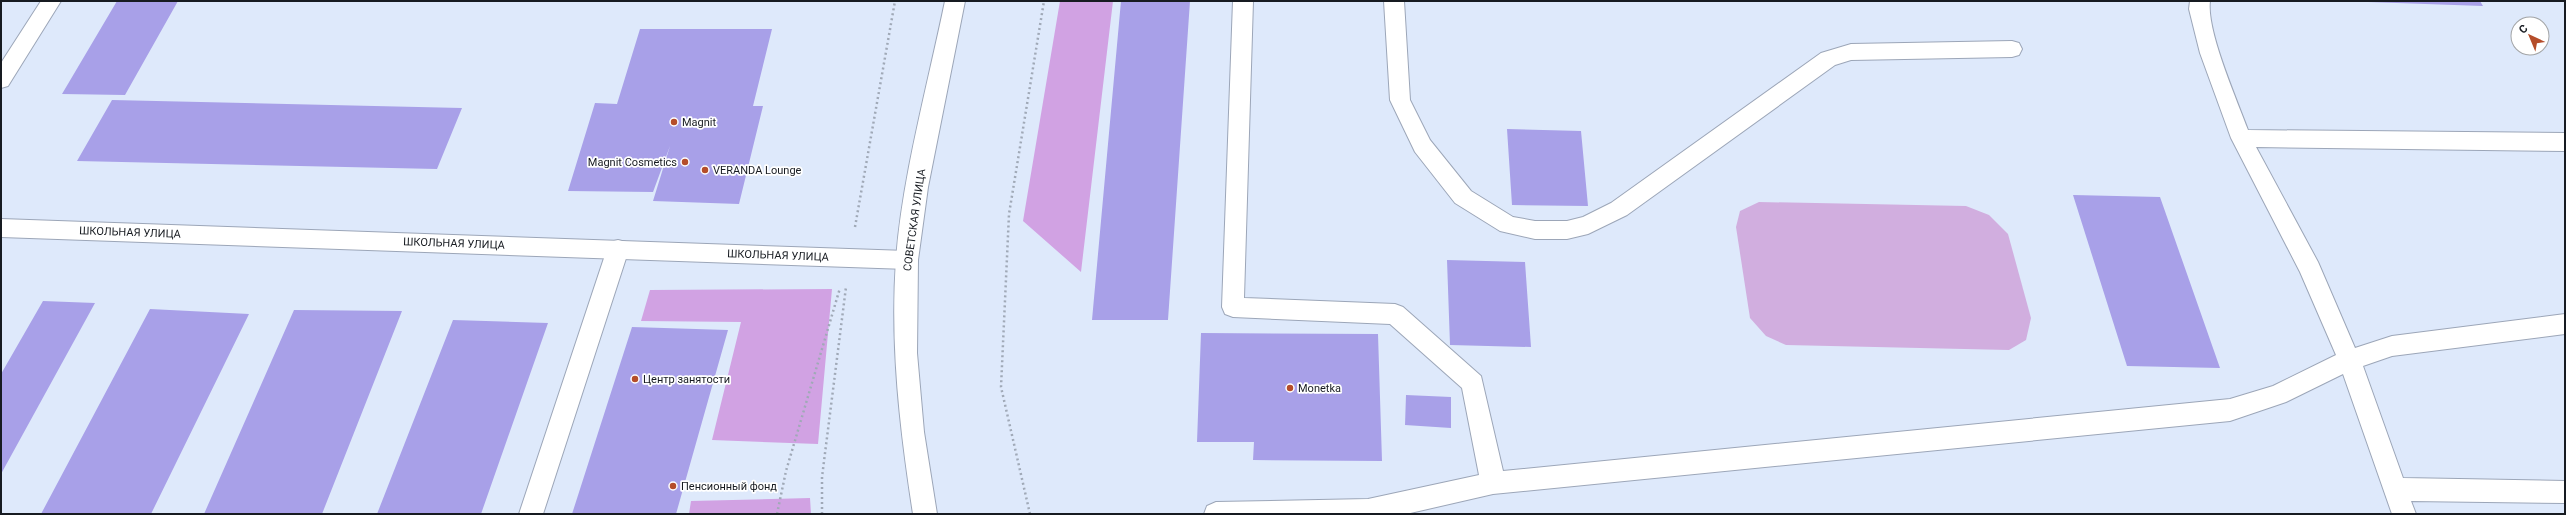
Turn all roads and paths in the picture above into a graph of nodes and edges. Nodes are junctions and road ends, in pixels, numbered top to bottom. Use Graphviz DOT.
graph roads {
  1 [pos="51,1"];
  2 [pos="955,1"];
  3 [pos="1044,1"];
  4 [pos="1243,1"];
  5 [pos="1394,1"];
  6 [pos="2200,1"];
  7 [pos="2012,49"];
  8 [pos="1,80"];
  9 [pos="2241,138"];
  10 [pos="2565,142"];
  11 [pos="1,228"];
  12 [pos="618,249"];
  13 [pos="849,257"];
  14 [pos="906,260"];
  15 [pos="2565,324"];
  16 [pos="2349,360"];
  17 [pos="822,476"];
  18 [pos="1493,483"];
  19 [pos="2396,489"];
  20 [pos="2565,492"];
  21 [pos="531,514"];
  22 [pos="777,514"];
  23 [pos="822,514"];
  24 [pos="924,514"];
  25 [pos="1030,514"];
  26 [pos="1216,514"];
  27 [pos="2404,514"];
  1 -- 8 [label="street"];
  2 -- 14 [label="street, СОВЕТСКАЯ УЛИЦА"];
  3 -- 25 [label="path"];
  4 -- 18 [label="street"];
  5 -- 7 [label="street"];
  6 -- 9 [label="street"];
  9 -- 10 [label="street"];
  9 -- 16 [label="street"];
  11 -- 12 [label="street, ШКОЛЬНАЯ УЛИЦА"];
  12 -- 13 [label="street, ШКОЛЬНАЯ УЛИЦА"];
  12 -- 21 [label="street"];
  13 -- 14 [label="street, ШКОЛЬНАЯ УЛИЦА"];
  13 -- 22 [label="path"];
  14 -- 24 [label="street, СОВЕТСКАЯ УЛИЦА"];
  15 -- 16 [label="street"];
  16 -- 18 [label="street"];
  16 -- 19 [label="street"];
  17 -- 23 [label="path"];
  18 -- 26 [label="street"];
  19 -- 20 [label="street"];
  19 -- 27 [label="street"];
}
